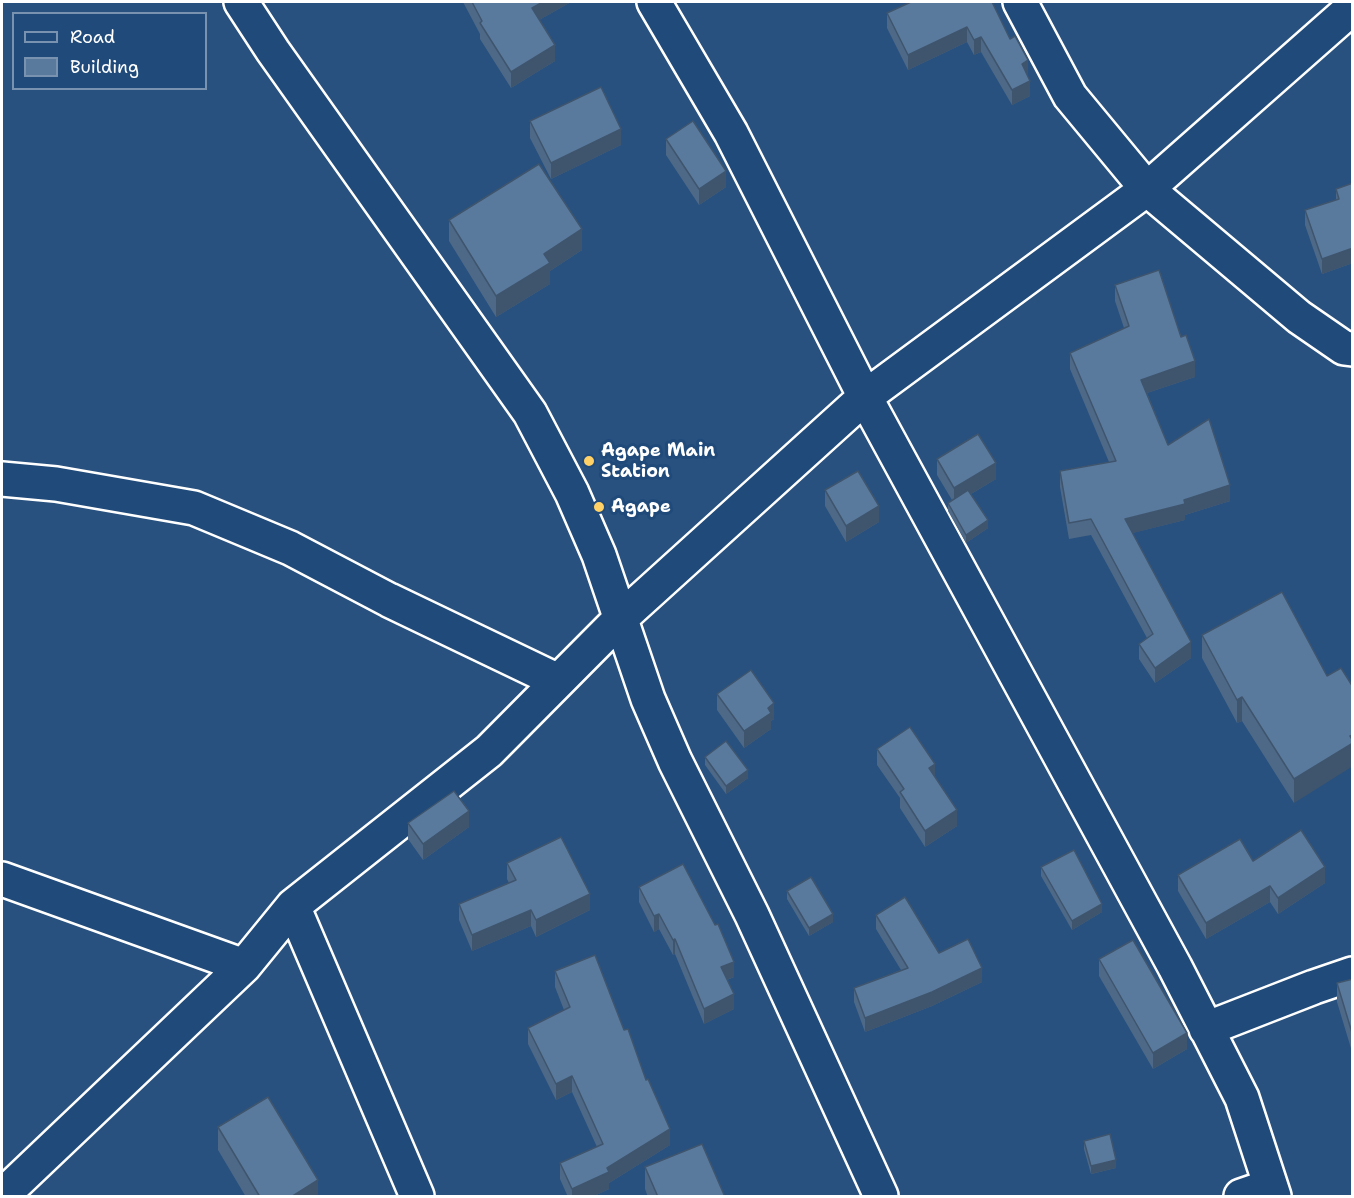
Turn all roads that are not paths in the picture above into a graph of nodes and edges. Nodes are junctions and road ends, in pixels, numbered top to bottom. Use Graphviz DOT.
graph roads {
  1 [pos="241,2"];
  2 [pos="654,2"];
  3 [pos="1020,2"];
  4 [pos="1353,8"];
  5 [pos="1147,189"];
  6 [pos="1353,349"];
  7 [pos="865,397"];
  8 [pos="2,479"];
  9 [pos="621,618"];
  10 [pos="558,681"];
  11 [pos="2,879"];
  12 [pos="293,906"];
  13 [pos="244,966"];
  14 [pos="1353,974"];
  15 [pos="1206,1029"];
  16 [pos="1262,1193"];
  17 [pos="2,1197"];
  18 [pos="417,1197"];
  19 [pos="881,1197"];
  1 -- 9 [label="street"];
  2 -- 7 [label="street"];
  3 -- 5 [label="street"];
  4 -- 5 [label="street"];
  5 -- 6 [label="street"];
  5 -- 7 [label="street"];
  7 -- 9 [label="street"];
  7 -- 15 [label="street"];
  8 -- 10 [label="street"];
  9 -- 10 [label="street"];
  9 -- 19 [label="street"];
  10 -- 12 [label="street"];
  11 -- 13 [label="street"];
  12 -- 13 [label="street"];
  12 -- 18 [label="street"];
  13 -- 17 [label="street"];
  14 -- 15 [label="street"];
  15 -- 16 [label="street"];
}
